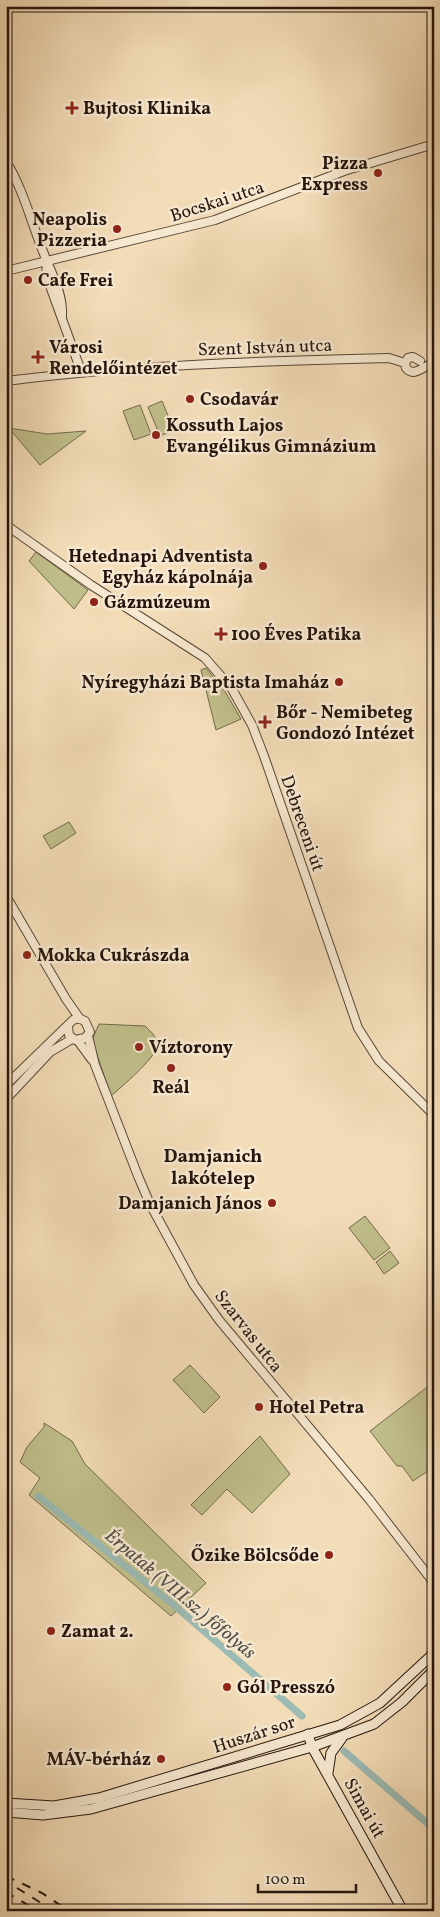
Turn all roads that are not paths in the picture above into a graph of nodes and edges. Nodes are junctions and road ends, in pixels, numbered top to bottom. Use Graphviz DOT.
graph roads {
  1 [pos="434,144"];
  2 [pos="6,161"];
  3 [pos="47,262"];
  4 [pos="6,271"];
  5 [pos="434,361"];
  6 [pos="405,363"];
  7 [pos="420,364"];
  8 [pos="80,371"];
  9 [pos="6,381"];
  10 [pos="6,525"];
  11 [pos="6,896"];
  12 [pos="66,999"];
  13 [pos="80,1019"];
  14 [pos="69,1024"];
  15 [pos="88,1036"];
  16 [pos="75,1040"];
  17 [pos="95,1065"];
  18 [pos="6,1085"];
  19 [pos="6,1099"];
  20 [pos="434,1115"];
  21 [pos="434,1583"];
  22 [pos="434,1653"];
  23 [pos="434,1670"];
  24 [pos="308,1734"];
  25 [pos="343,1737"];
  26 [pos="312,1747"];
  27 [pos="328,1773"];
  28 [pos="6,1803"];
  29 [pos="6,1812"];
  30 [pos="403,1911"];
  1 -- 3 [label="street, Bocskai utca"];
  2 -- 3 [label="street"];
  3 -- 4 [label="street, Bocskai utca"];
  3 -- 8 [label="street"];
  5 -- 7 [label="street"];
  6 -- 7 [label="street"];
  6 -- 7 [label="street"];
  6 -- 8 [label="street, Szent István utca"];
  8 -- 9 [label="street, Szent István utca"];
  10 -- 20 [label="street, Debreceni út"];
  11 -- 12 [label="street"];
  12 -- 13 [label="street"];
  12 -- 14 [label="street"];
  13 -- 14 [label="street"];
  13 -- 15 [label="street"];
  14 -- 16 [label="street"];
  14 -- 18 [label="street"];
  15 -- 16 [label="street"];
  15 -- 17 [label="street, Szarvas utca"];
  16 -- 17 [label="street, Szarvas utca"];
  16 -- 19 [label="street"];
  17 -- 21 [label="street, Szarvas utca"];
  22 -- 24 [label="main road"];
  23 -- 25 [label="main road"];
  24 -- 26 [label="main road, Huszár sor"];
  24 -- 28 [label="main road, Huszár sor"];
  25 -- 26 [label="main road"];
  25 -- 27 [label="main road"];
  26 -- 27 [label="main road, Simai út"];
  26 -- 29 [label="main road, Huszár sor"];
  27 -- 30 [label="main road, Simai út"];
}
